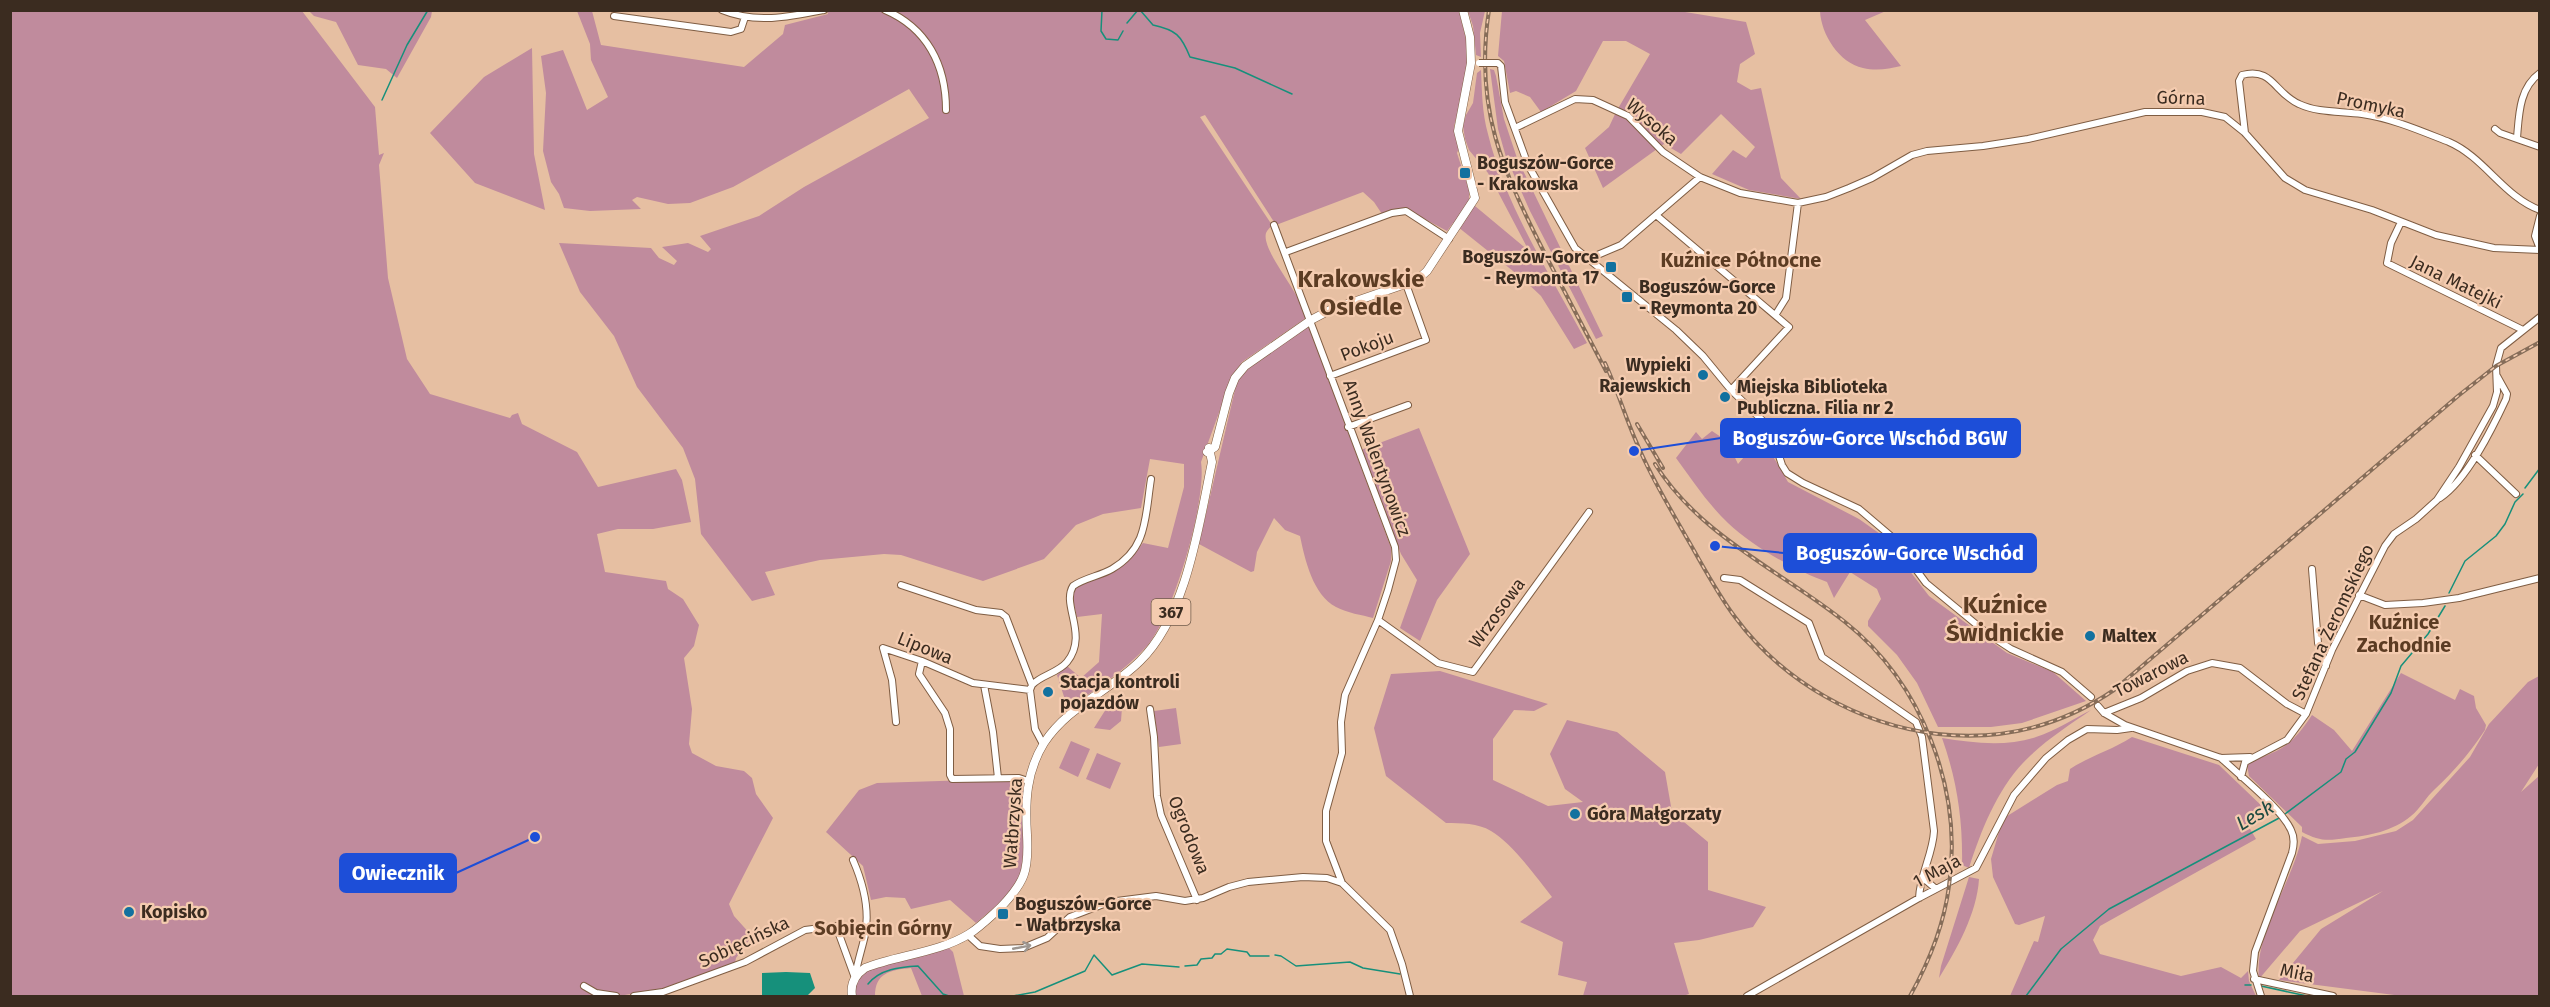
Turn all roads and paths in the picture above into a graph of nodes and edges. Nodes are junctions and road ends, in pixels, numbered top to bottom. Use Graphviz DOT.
graph roads {
  1 [pos="722,10"];
  2 [pos="824,10"];
  3 [pos="885,10"];
  4 [pos="1463,10"];
  5 [pos="614,16"];
  6 [pos="745,17"];
  7 [pos="1473,61"];
  8 [pos="2540,73"];
  9 [pos="946,110"];
  10 [pos="1515,128"];
  11 [pos="2495,129"];
  12 [pos="2245,133"];
  13 [pos="2517,138"];
  14 [pos="2540,147"];
  15 [pos="1700,177"];
  16 [pos="1798,203"];
  17 [pos="2540,210"];
  18 [pos="1656,215"];
  19 [pos="2540,216"];
  20 [pos="2401,222"];
  21 [pos="1274,225"];
  22 [pos="1451,237"];
  23 [pos="2540,249"];
  24 [pos="1286,252"];
  25 [pos="1588,259"];
  26 [pos="1406,284"];
  27 [pos="1776,314"];
  28 [pos="2540,317"];
  29 [pos="1311,320"];
  30 [pos="2522,329"];
  31 [pos="2497,375"];
  32 [pos="1330,376"];
  33 [pos="1731,390"];
  34 [pos="1408,405"];
  35 [pos="1348,427"];
  36 [pos="2475,455"];
  37 [pos="1151,479"];
  38 [pos="2516,494"];
  39 [pos="2437,500"];
  40 [pos="1589,512"];
  41 [pos="2312,569"];
  42 [pos="1724,578"];
  43 [pos="2540,578"];
  44 [pos="901,585"];
  45 [pos="2359,595"];
  46 [pos="1378,620"];
  47 [pos="922,661"];
  48 [pos="2326,666"];
  49 [pos="984,686"];
  50 [pos="1031,688"];
  51 [pos="2091,697"];
  52 [pos="2098,706"];
  53 [pos="1150,710"];
  54 [pos="2104,713"];
  55 [pos="2306,714"];
  56 [pos="896,722"];
  57 [pos="2131,728"];
  58 [pos="1043,744"];
  59 [pos="2254,756"];
  60 [pos="2221,758"];
  61 [pos="2241,777"];
  62 [pos="998,778"];
  63 [pos="1028,781"];
  64 [pos="854,860"];
  65 [pos="1336,869"];
  66 [pos="1922,877"];
  67 [pos="1327,878"];
  68 [pos="1342,883"];
  69 [pos="1936,889"];
  70 [pos="1919,898"];
  71 [pos="1197,900"];
  72 [pos="968,935"];
  73 [pos="844,949"];
  74 [pos="860,951"];
  75 [pos="855,978"];
  76 [pos="2254,979"];
  77 [pos="584,986"];
  78 [pos="616,996"];
  79 [pos="634,996"];
  80 [pos="852,996"];
  81 [pos="1410,996"];
  82 [pos="1747,996"];
  83 [pos="2261,996"];
  84 [pos="2333,996"];
  1 -- 6 [label="street"];
  2 -- 6 [label="street"];
  3 -- 9 [label="street"];
  4 -- 7 [label="main road"];
  5 -- 6 [label="street"];
  7 -- 10 [label="street, bridge"];
  7 -- 22 [label="main road"];
  8 -- 13 [label="street"];
  10 -- 15 [label="street, Wysoka"];
  10 -- 25 [label="street"];
  11 -- 13 [label="street"];
  12 -- 16 [label="street, Górna"];
  12 -- 17 [label="street, Promyka"];
  12 -- 20 [label="street, Górna"];
  13 -- 14 [label="street"];
  15 -- 16 [label="street, Wysoka"];
  15 -- 18 [label="street"];
  16 -- 27 [label="street"];
  18 -- 25 [label="street"];
  18 -- 27 [label="street"];
  19 -- 23 [label="street"];
  20 -- 23 [label="street, Górna"];
  20 -- 30 [label="street, Jana Matejki"];
  21 -- 24 [label="street, Anny Walentynowicz"];
  22 -- 24 [label="street"];
  22 -- 26 [label="main road"];
  24 -- 29 [label="street, Anny Walentynowicz"];
  25 -- 33 [label="street"];
  26 -- 29 [label="main road"];
  26 -- 32 [label="street, Pokoju"];
  27 -- 33 [label="street"];
  28 -- 30 [label="street, Stefana Żeromskiego"];
  29 -- 32 [label="street, Anny Walentynowicz"];
  29 -- 58 [label="main road, Wałbrzyska / 367"];
  30 -- 31 [label="street, Stefana Żeromskiego"];
  31 -- 36 [label="street"];
  31 -- 39 [label="street, Stefana Żeromskiego"];
  32 -- 35 [label="street, Anny Walentynowicz"];
  33 -- 51 [label="street"];
  34 -- 35 [label="street"];
  35 -- 46 [label="street, Anny Walentynowicz"];
  36 -- 38 [label="street"];
  36 -- 39 [label="street"];
  37 -- 50 [label="street"];
  39 -- 45 [label="street, Stefana Żeromskiego"];
  40 -- 46 [label="street, Wrzosowa"];
  41 -- 48 [label="street"];
  42 -- 66 [label="street"];
  43 -- 45 [label="street"];
  44 -- 50 [label="street"];
  45 -- 48 [label="street, Stefana Żeromskiego"];
  46 -- 65 [label="street, Anny Walentynowicz"];
  47 -- 49 [label="street, Lipowa"];
  47 -- 56 [label="street, Lipowa"];
  47 -- 62 [label="street"];
  48 -- 55 [label="street, Stefana Żeromskiego"];
  49 -- 50 [label="street, Lipowa"];
  49 -- 62 [label="street"];
  50 -- 58 [label="street"];
  52 -- 54 [label="street"];
  53 -- 71 [label="street, Ogrodowa"];
  54 -- 55 [label="street, Towarowa"];
  54 -- 57 [label="street"];
  55 -- 59 [label="street, Stefana Żeromskiego"];
  57 -- 60 [label="street, Stefana Żeromskiego"];
  57 -- 69 [label="street, 1 Maja"];
  58 -- 63 [label="main road, Wałbrzyska / 367"];
  59 -- 60 [label="street, Stefana Żeromskiego"];
  59 -- 61 [label="street"];
  60 -- 61 [label="street"];
  61 -- 76 [label="street"];
  62 -- 63 [label="street"];
  63 -- 72 [label="main road, Wałbrzyska / 367"];
  64 -- 74 [label="street"];
  65 -- 67 [label="street"];
  65 -- 68 [label="street, Anny Walentynowicz"];
  66 -- 69 [label="street"];
  66 -- 70 [label="street"];
  67 -- 68 [label="street"];
  67 -- 71 [label="street"];
  68 -- 81 [label="street"];
  69 -- 70 [label="street, 1 Maja"];
  70 -- 82 [label="street, 1 Maja"];
  72 -- 71 [label="street, one-way"];
  72 -- 75 [label="main road, Wałbrzyska / 367"];
  73 -- 74 [label="street"];
  73 -- 75 [label="street, Sobięcińska"];
  73 -- 79 [label="street, Sobięcińska"];
  74 -- 75 [label="street"];
  75 -- 80 [label="main road"];
  76 -- 83 [label="street"];
  76 -- 84 [label="street, Miła"];
  77 -- 78 [label="street"];
}
